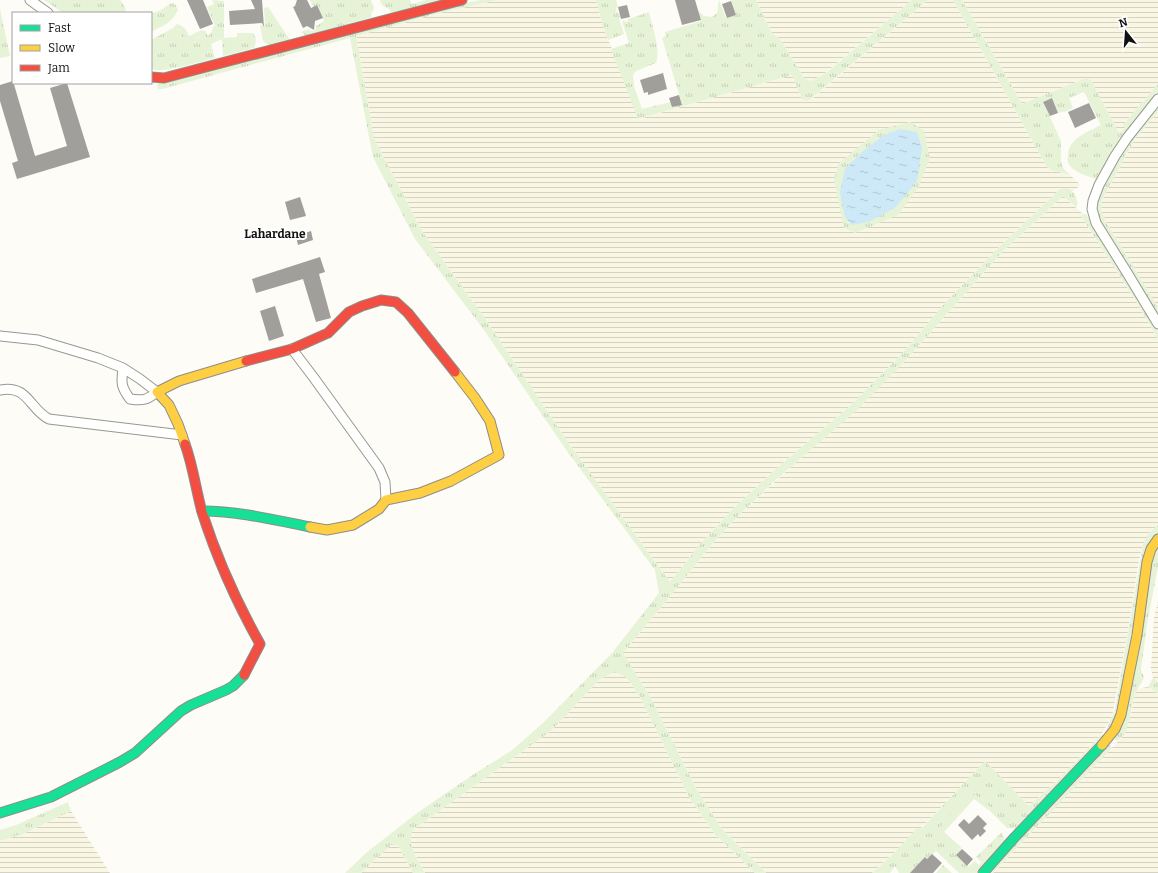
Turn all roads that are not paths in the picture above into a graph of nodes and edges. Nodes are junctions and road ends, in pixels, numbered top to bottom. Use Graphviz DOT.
graph roads {
  1 [pos="30,0"];
  2 [pos="462,0"];
  3 [pos="47,12"];
  4 [pos="152,77"];
  5 [pos="1158,99"];
  6 [pos="1158,324"];
  7 [pos="0,336"];
  8 [pos="292,349"];
  9 [pos="123,368"];
  10 [pos="0,390"];
  11 [pos="157,392"];
  12 [pos="182,435"];
  13 [pos="386,500"];
  14 [pos="202,511"];
  15 [pos="1158,539"];
  16 [pos="0,813"];
  17 [pos="983,873"];
  1 -- 3 [label="street"];
  2 -- 4 [label="street"];
  5 -- 6 [label="street"];
  7 -- 9 [label="street"];
  8 -- 11 [label="street"];
  8 -- 13 [label="street"];
  8 -- 13 [label="street"];
  9 -- 11 [label="street"];
  9 -- 11 [label="street"];
  10 -- 12 [label="street"];
  11 -- 12 [label="street"];
  12 -- 14 [label="street"];
  13 -- 14 [label="street"];
  14 -- 16 [label="street"];
  15 -- 17 [label="street"];
}
